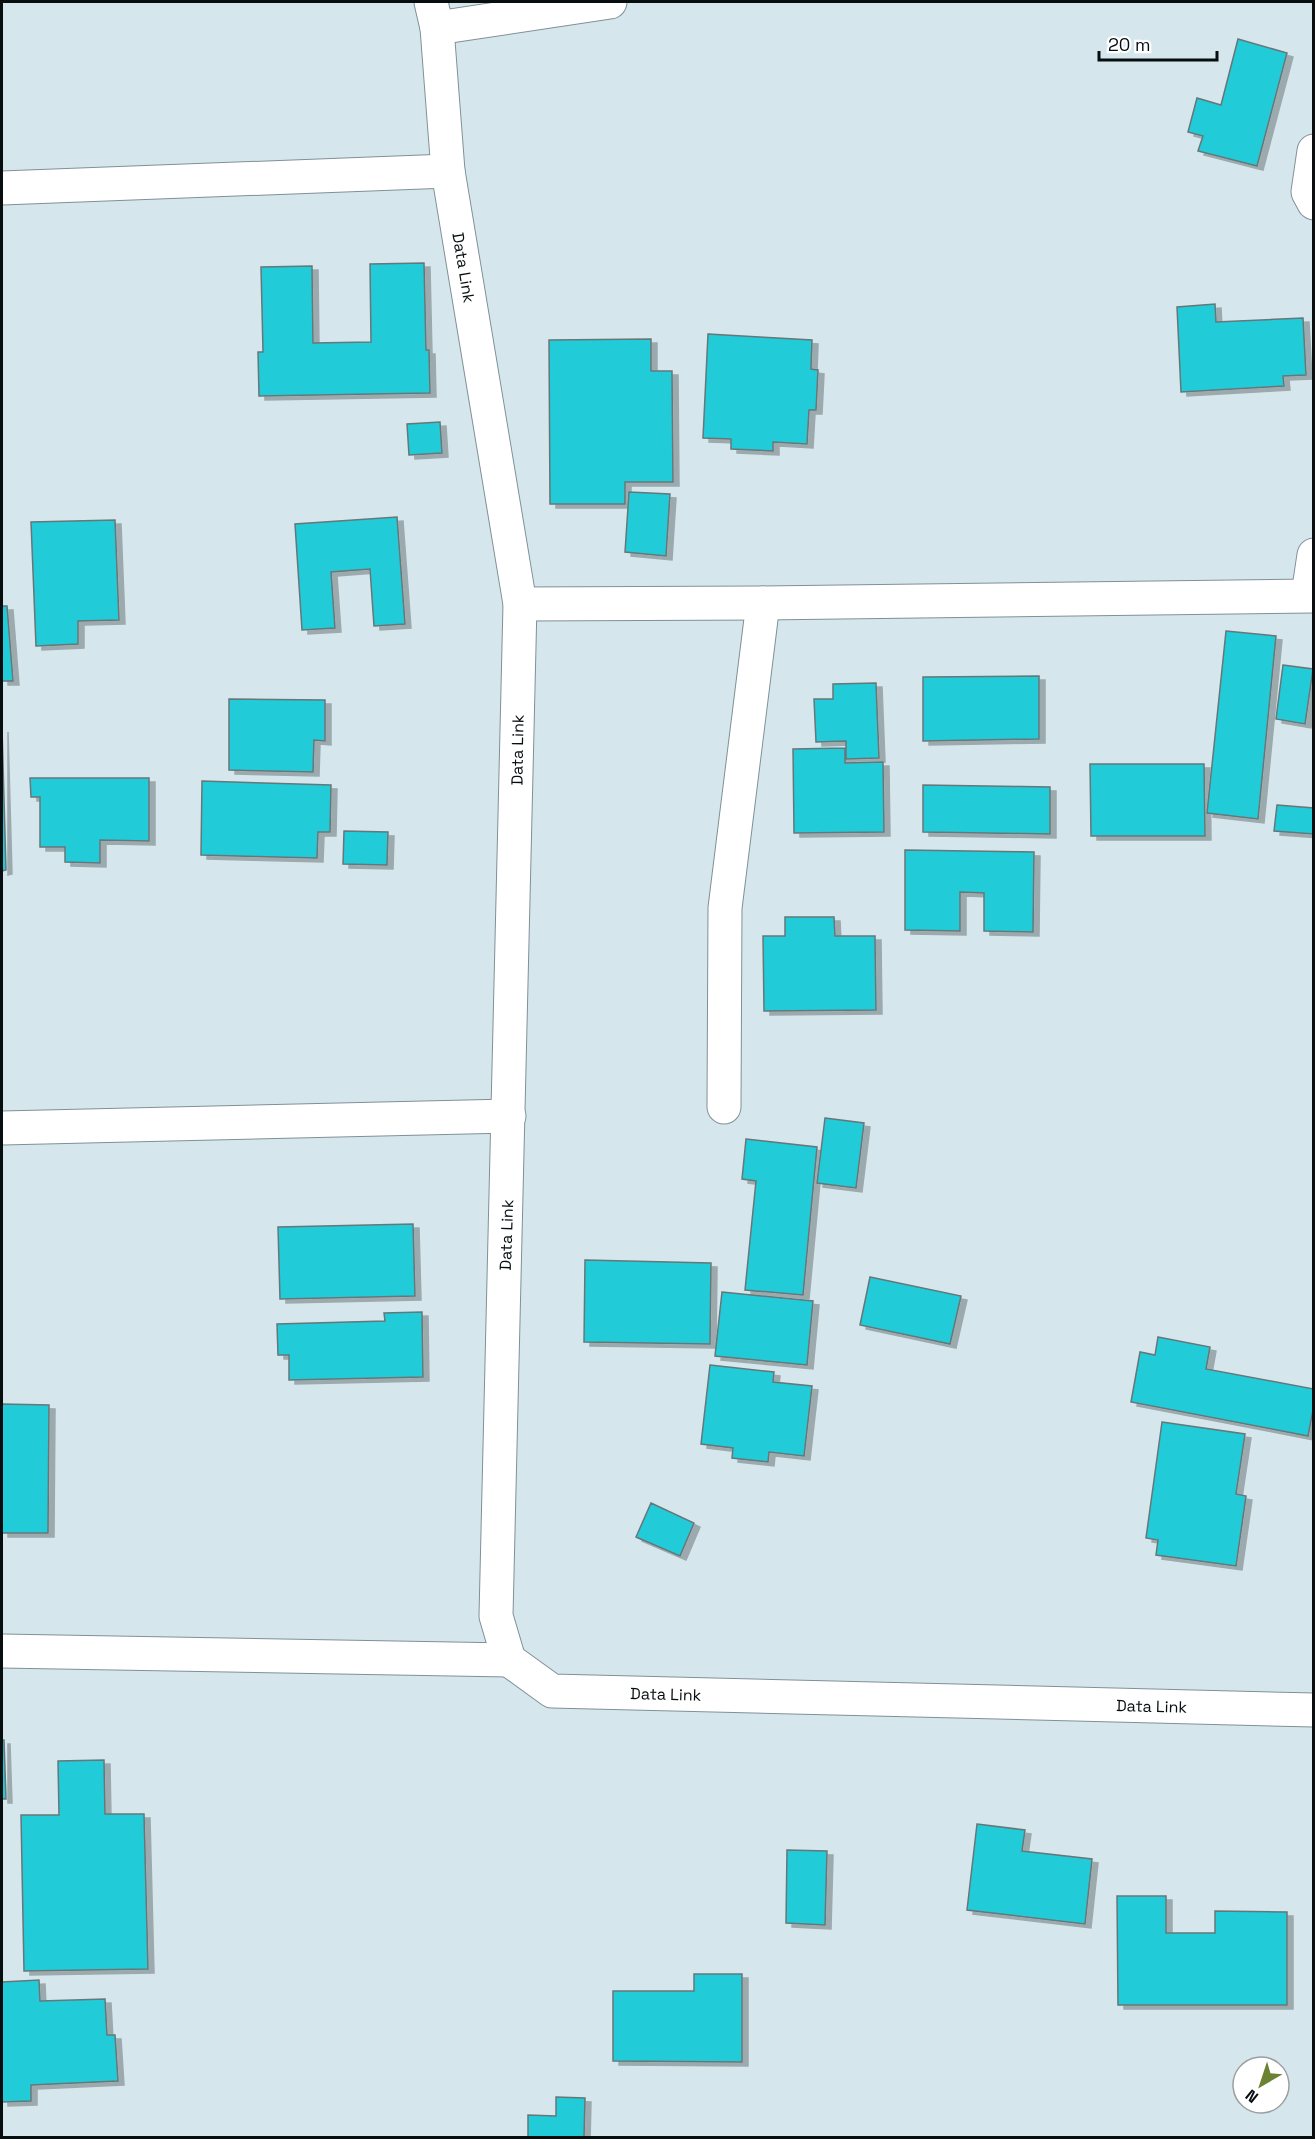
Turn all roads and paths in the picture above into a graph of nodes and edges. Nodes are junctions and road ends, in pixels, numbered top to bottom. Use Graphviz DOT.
graph roads {
  1 [pos="610,2"];
  2 [pos="434,15"];
  3 [pos="1314,152"];
  4 [pos="448,171"];
  5 [pos="2,188"];
  6 [pos="1314,203"];
  7 [pos="1314,555"];
  8 [pos="1311,595"];
  9 [pos="763,603"];
  10 [pos="520,604"];
  11 [pos="724,1107"];
  12 [pos="509,1116"];
  13 [pos="2,1128"];
  14 [pos="2,1651"];
  15 [pos="509,1660"];
  16 [pos="1314,1710"];
  1 -- 2 [label="street"];
  2 -- 4 [label="street, Data Link"];
  3 -- 6 [label="street"];
  4 -- 5 [label="street"];
  4 -- 10 [label="street, Data Link"];
  7 -- 8 [label="street"];
  8 -- 9 [label="street"];
  9 -- 10 [label="street"];
  9 -- 11 [label="street"];
  10 -- 12 [label="street, Data Link"];
  12 -- 13 [label="street"];
  12 -- 15 [label="street, Data Link"];
  14 -- 15 [label="street"];
  15 -- 16 [label="street, Data Link"];
}
